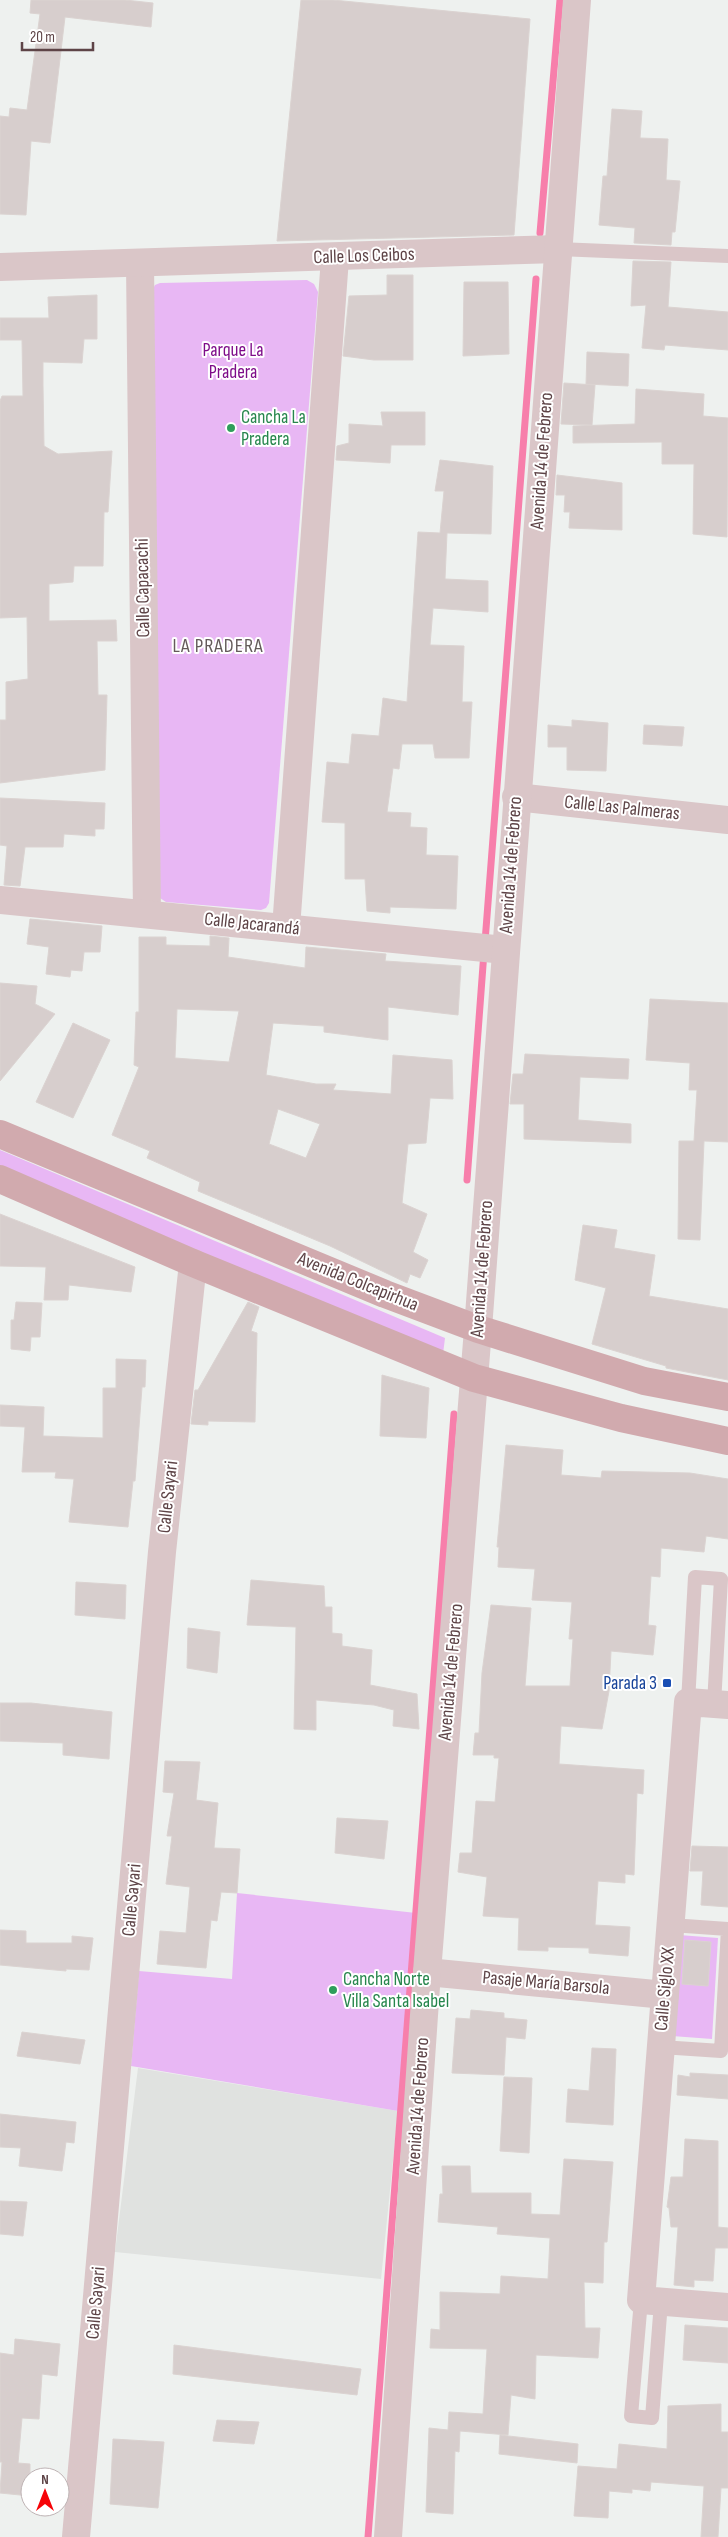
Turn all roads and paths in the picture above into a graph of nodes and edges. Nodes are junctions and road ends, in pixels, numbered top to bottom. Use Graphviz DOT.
graph roads {
  1 [pos="577,0"];
  2 [pos="558,249"];
  3 [pos="728,256"];
  4 [pos="335,258"];
  5 [pos="140,263"];
  6 [pos="0,267"];
  7 [pos="516,797"];
  8 [pos="728,820"];
  9 [pos="0,900"];
  10 [pos="147,914"];
  11 [pos="286,928"];
  12 [pos="505,950"];
  13 [pos="0,1134"];
  14 [pos="0,1180"];
  15 [pos="194,1263"];
  16 [pos="478,1329"];
  17 [pos="474,1378"];
  18 [pos="728,1397"];
  19 [pos="728,1441"];
  20 [pos="710,1703"];
  21 [pos="670,1925"];
  22 [pos="427,1972"];
  23 [pos="665,1994"];
  24 [pos="661,2047"];
  25 [pos="651,2301"];
  26 [pos="728,2307"];
  27 [pos="76,2537"];
  28 [pos="388,2537"];
  1 -- 2 [label="street, Avenida 14 de Febrero"];
  2 -- 3 [label="lane, Calle Los Ceibos"];
  2 -- 4 [label="street, Calle Los Ceibos"];
  2 -- 7 [label="street, Avenida 14 de Febrero"];
  4 -- 5 [label="street, Calle Los Ceibos"];
  4 -- 11 [label="street"];
  5 -- 6 [label="street, Calle Los Ceibos"];
  5 -- 10 [label="street, Calle Capacachi"];
  7 -- 8 [label="street, Calle Las Palmeras"];
  7 -- 12 [label="street, Avenida 14 de Febrero"];
  9 -- 10 [label="street, Calle Jacarandá"];
  10 -- 11 [label="street, Calle Jacarandá"];
  11 -- 12 [label="street, Calle Jacarandá"];
  12 -- 16 [label="street, Avenida 14 de Febrero"];
  13 -- 16 [label="main road, Avenida Colcapirhua"];
  14 -- 15 [label="main road"];
  15 -- 17 [label="main road"];
  15 -- 27 [label="street, Calle Sayari"];
  16 -- 17 [label="street, Avenida 14 de Febrero"];
  16 -- 18 [label="main road, Avenida Colcapirhua"];
  17 -- 19 [label="main road"];
  17 -- 22 [label="street, Avenida 14 de Febrero"];
  20 -- 20 [label="lane, Calle Siglo XX"];
  20 -- 21 [label="street, Calle Siglo XX"];
  21 -- 23 [label="street, Calle Siglo XX"];
  21 -- 24 [label="lane"];
  22 -- 23 [label="street, Pasaje María Barsola"];
  22 -- 28 [label="street, Avenida 14 de Febrero"];
  23 -- 24 [label="street, Calle Siglo XX"];
  24 -- 25 [label="street, Calle Siglo XX"];
  25 -- 25 [label="lane, Calle Siglo XX"];
  25 -- 26 [label="street"];
}
